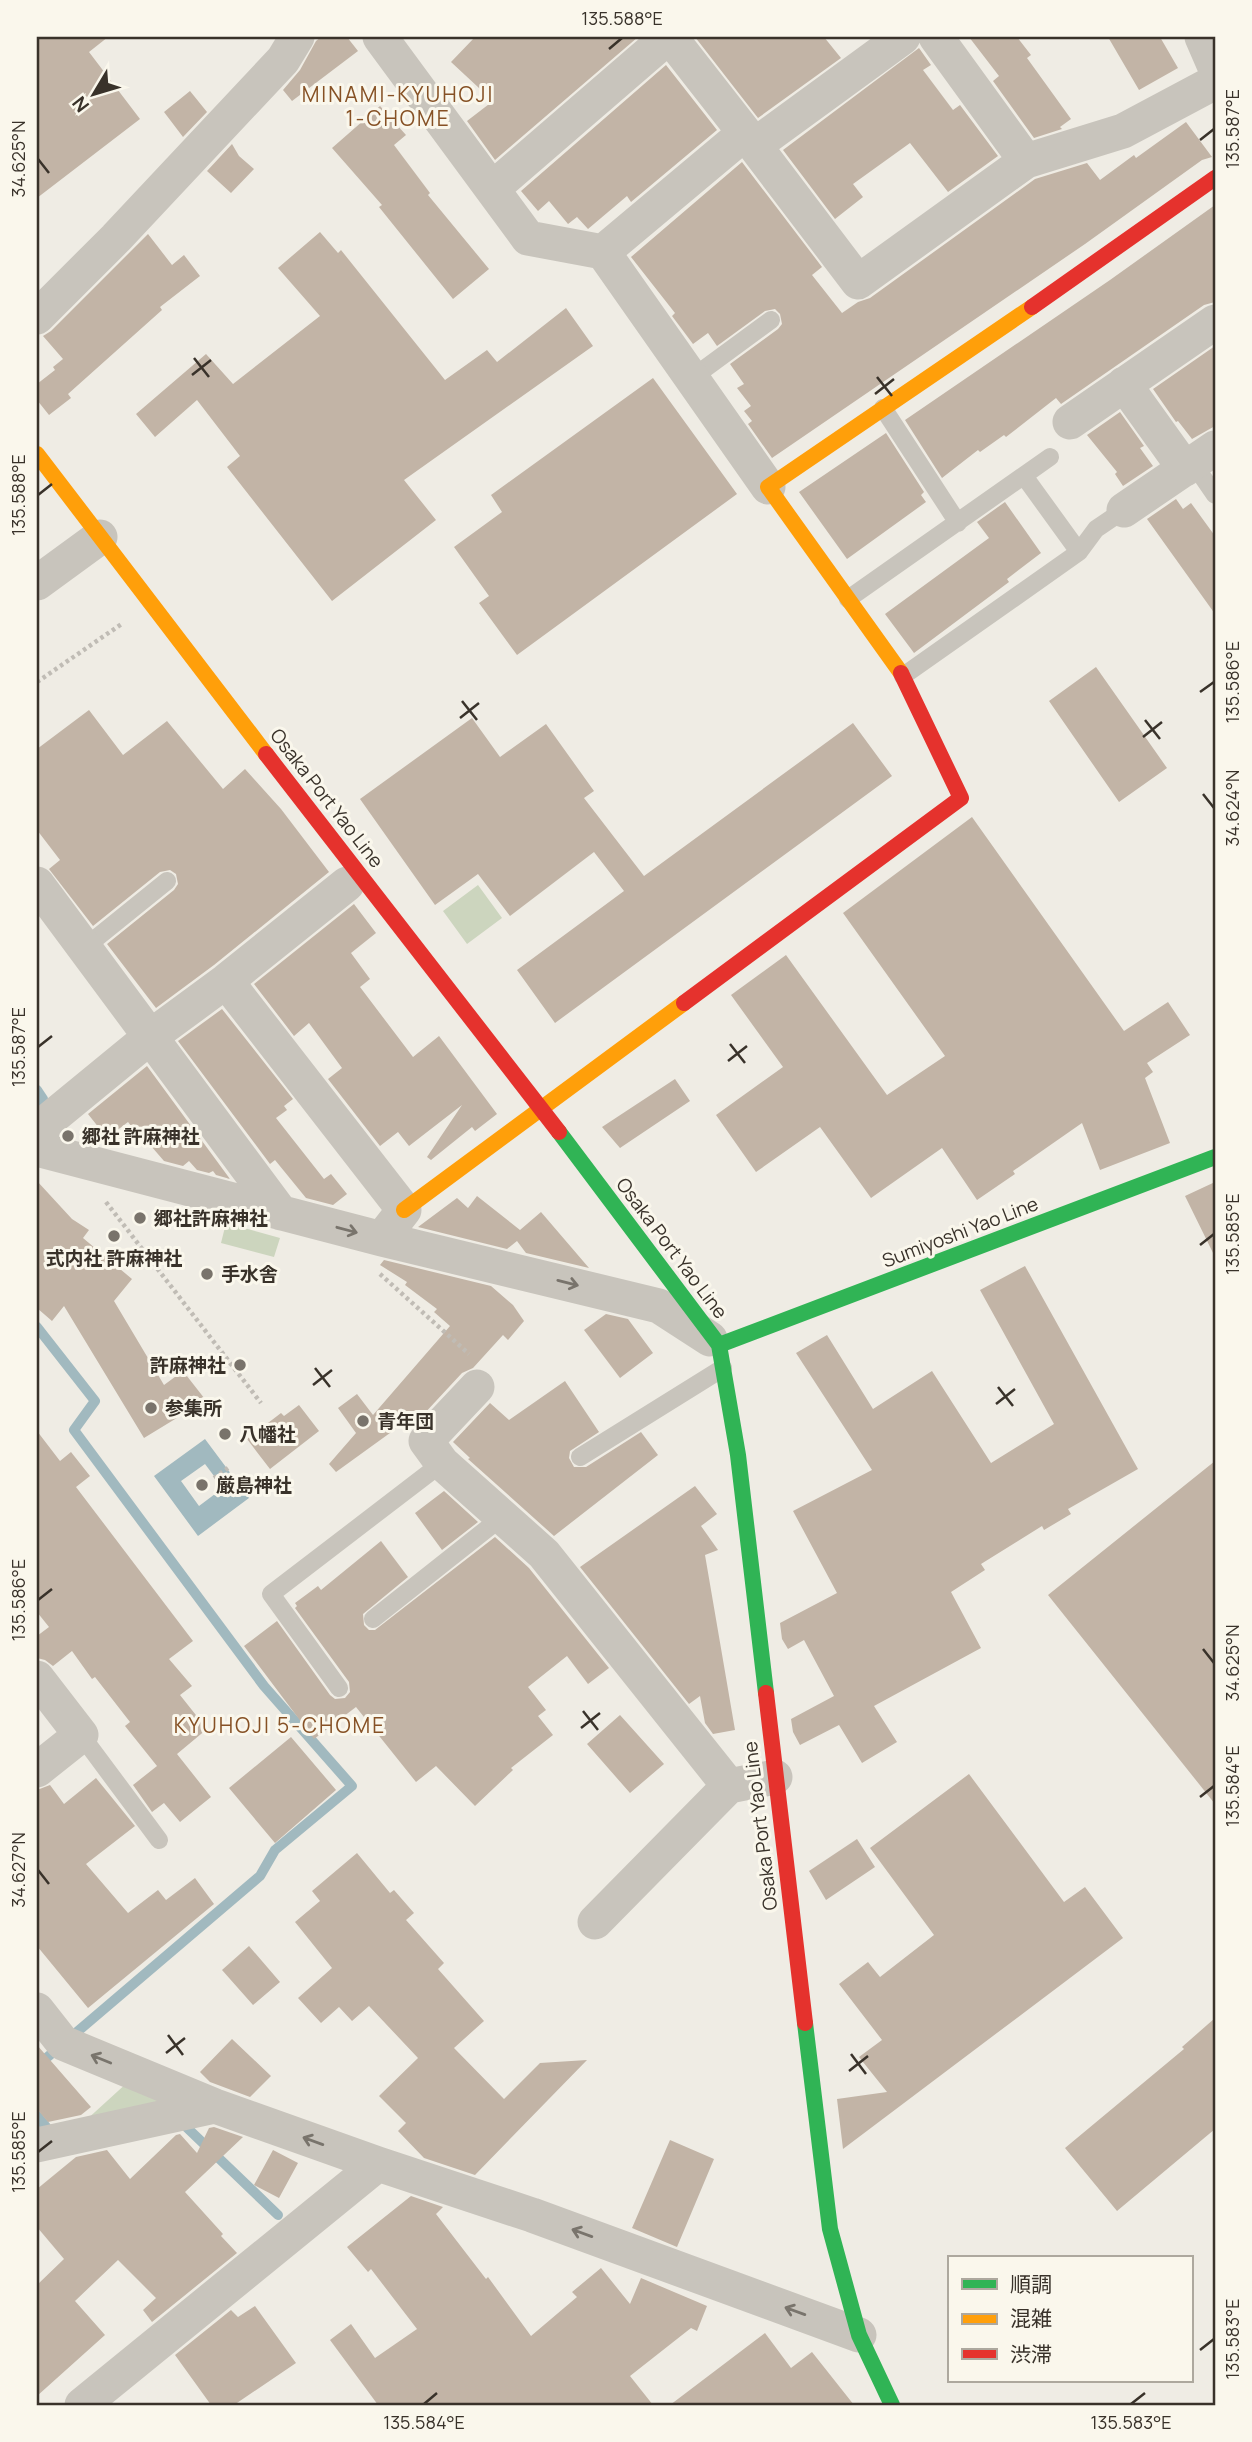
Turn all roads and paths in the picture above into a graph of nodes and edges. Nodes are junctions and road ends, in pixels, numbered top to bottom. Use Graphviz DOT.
graph roads {
  1 [pos="297,37"];
  2 [pos="669,37"];
  3 [pos="903,37"];
  4 [pos="936,37"];
  5 [pos="1202,37"];
  6 [pos="399,45"];
  7 [pos="1215,67"];
  8 [pos="1215,82"];
  9 [pos="750,139"];
  10 [pos="1026,161"];
  11 [pos="1215,178"];
  12 [pos="492,189"];
  13 [pos="603,252"];
  14 [pos="37,317"];
  15 [pos="771,320"];
  16 [pos="1215,322"];
  17 [pos="692,378"];
  18 [pos="1124,384"];
  19 [pos="883,408"];
  20 [pos="1070,422"];
  21 [pos="37,454"];
  22 [pos="1050,457"];
  23 [pos="1198,460"];
  24 [pos="1024,476"];
  25 [pos="768,487"];
  26 [pos="1215,495"];
  27 [pos="1124,510"];
  28 [pos="958,523"];
  29 [pos="100,537"];
  30 [pos="1079,552"];
  31 [pos="37,583"];
  32 [pos="848,599"];
  33 [pos="151,604"];
  34 [pos="903,677"];
  35 [pos="37,682"];
  36 [pos="167,881"];
  37 [pos="37,884"];
  38 [pos="347,884"];
  39 [pos="84,948"];
  40 [pos="226,981"];
  41 [pos="150,1037"];
  42 [pos="541,1108"];
  43 [pos="37,1149"];
  44 [pos="1215,1157"];
  45 [pos="106,1201"];
  46 [pos="404,1210"];
  47 [pos="281,1213"];
  48 [pos="378,1253"];
  49 [pos="721,1357"];
  50 [pos="477,1387"];
  51 [pos="261,1403"];
  52 [pos="580,1457"];
  53 [pos="442,1463"];
  54 [pos="228,1468"];
  55 [pos="214,1478"];
  56 [pos="502,1517"];
  57 [pos="373,1619"];
  58 [pos="37,1678"];
  59 [pos="340,1688"];
  60 [pos="81,1735"];
  61 [pos="37,1770"];
  62 [pos="775,1777"];
  63 [pos="729,1786"];
  64 [pos="159,1840"];
  65 [pos="595,1922"];
  66 [pos="37,2010"];
  67 [pos="215,2106"];
  68 [pos="37,2145"];
  69 [pos="378,2164"];
  70 [pos="859,2335"];
  71 [pos="82,2405"];
  72 [pos="892,2405"];
  1 -- 14 [label="street"];
  2 -- 9 [label="street"];
  2 -- 12 [label="street"];
  3 -- 9 [label="street"];
  4 -- 10 [label="street"];
  5 -- 7 [label="street"];
  6 -- 12 [label="street"];
  8 -- 10 [label="street"];
  9 -- 10 [label="street"];
  9 -- 13 [label="street"];
  11 -- 19 [label="main road"];
  12 -- 13 [label="street"];
  13 -- 17 [label="street"];
  15 -- 17 [label="lane"];
  16 -- 18 [label="street"];
  17 -- 25 [label="street"];
  18 -- 20 [label="street"];
  18 -- 23 [label="street"];
  19 -- 25 [label="main road"];
  19 -- 28 [label="lane"];
  21 -- 29 [label="main road, Osaka Port Yao Line"];
  22 -- 24 [label="lane"];
  23 -- 26 [label="lane"];
  23 -- 27 [label="street"];
  24 -- 28 [label="lane"];
  24 -- 30 [label="lane"];
  25 -- 32 [label="main road"];
  27 -- 30 [label="lane"];
  28 -- 32 [label="lane"];
  29 -- 31 [label="street"];
  29 -- 33 [label="main road, Osaka Port Yao Line"];
  30 -- 34 [label="lane"];
  32 -- 34 [label="main road"];
  33 -- 35 [label="path"];
  33 -- 42 [label="main road, Osaka Port Yao Line"];
  34 -- 42 [label="main road"];
  36 -- 39 [label="lane"];
  37 -- 39 [label="street"];
  38 -- 40 [label="street"];
  39 -- 41 [label="street"];
  40 -- 41 [label="street"];
  40 -- 46 [label="street"];
  41 -- 43 [label="street"];
  41 -- 47 [label="street"];
  42 -- 46 [label="main road"];
  42 -- 49 [label="main road, Osaka Port Yao Line"];
  43 -- 47 [label="street"];
  44 -- 49 [label="main road, Sumiyoshi Yao Line"];
  45 -- 51 [label="path"];
  46 -- 48 [label="street"];
  47 -- 48 [label="street, one-way"];
  48 -- 49 [label="street, one-way"];
  48 -- 50 [label="path"];
  49 -- 52 [label="lane"];
  49 -- 62 [label="main road, Osaka Port Yao Line"];
  50 -- 53 [label="street"];
  53 -- 56 [label="street"];
  53 -- 59 [label="lane"];
  54 -- 55 [label="path"];
  56 -- 57 [label="lane"];
  56 -- 63 [label="street"];
  58 -- 60 [label="street"];
  60 -- 61 [label="street"];
  60 -- 64 [label="lane"];
  62 -- 63 [label="street"];
  62 -- 70 [label="main road, Osaka Port Yao Line"];
  63 -- 65 [label="street"];
  67 -- 66 [label="street, one-way"];
  67 -- 68 [label="street"];
  69 -- 67 [label="street, one-way"];
  70 -- 69 [label="street, one-way"];
  69 -- 71 [label="street"];
  70 -- 72 [label="main road, Osaka Port Yao Line"];
}
